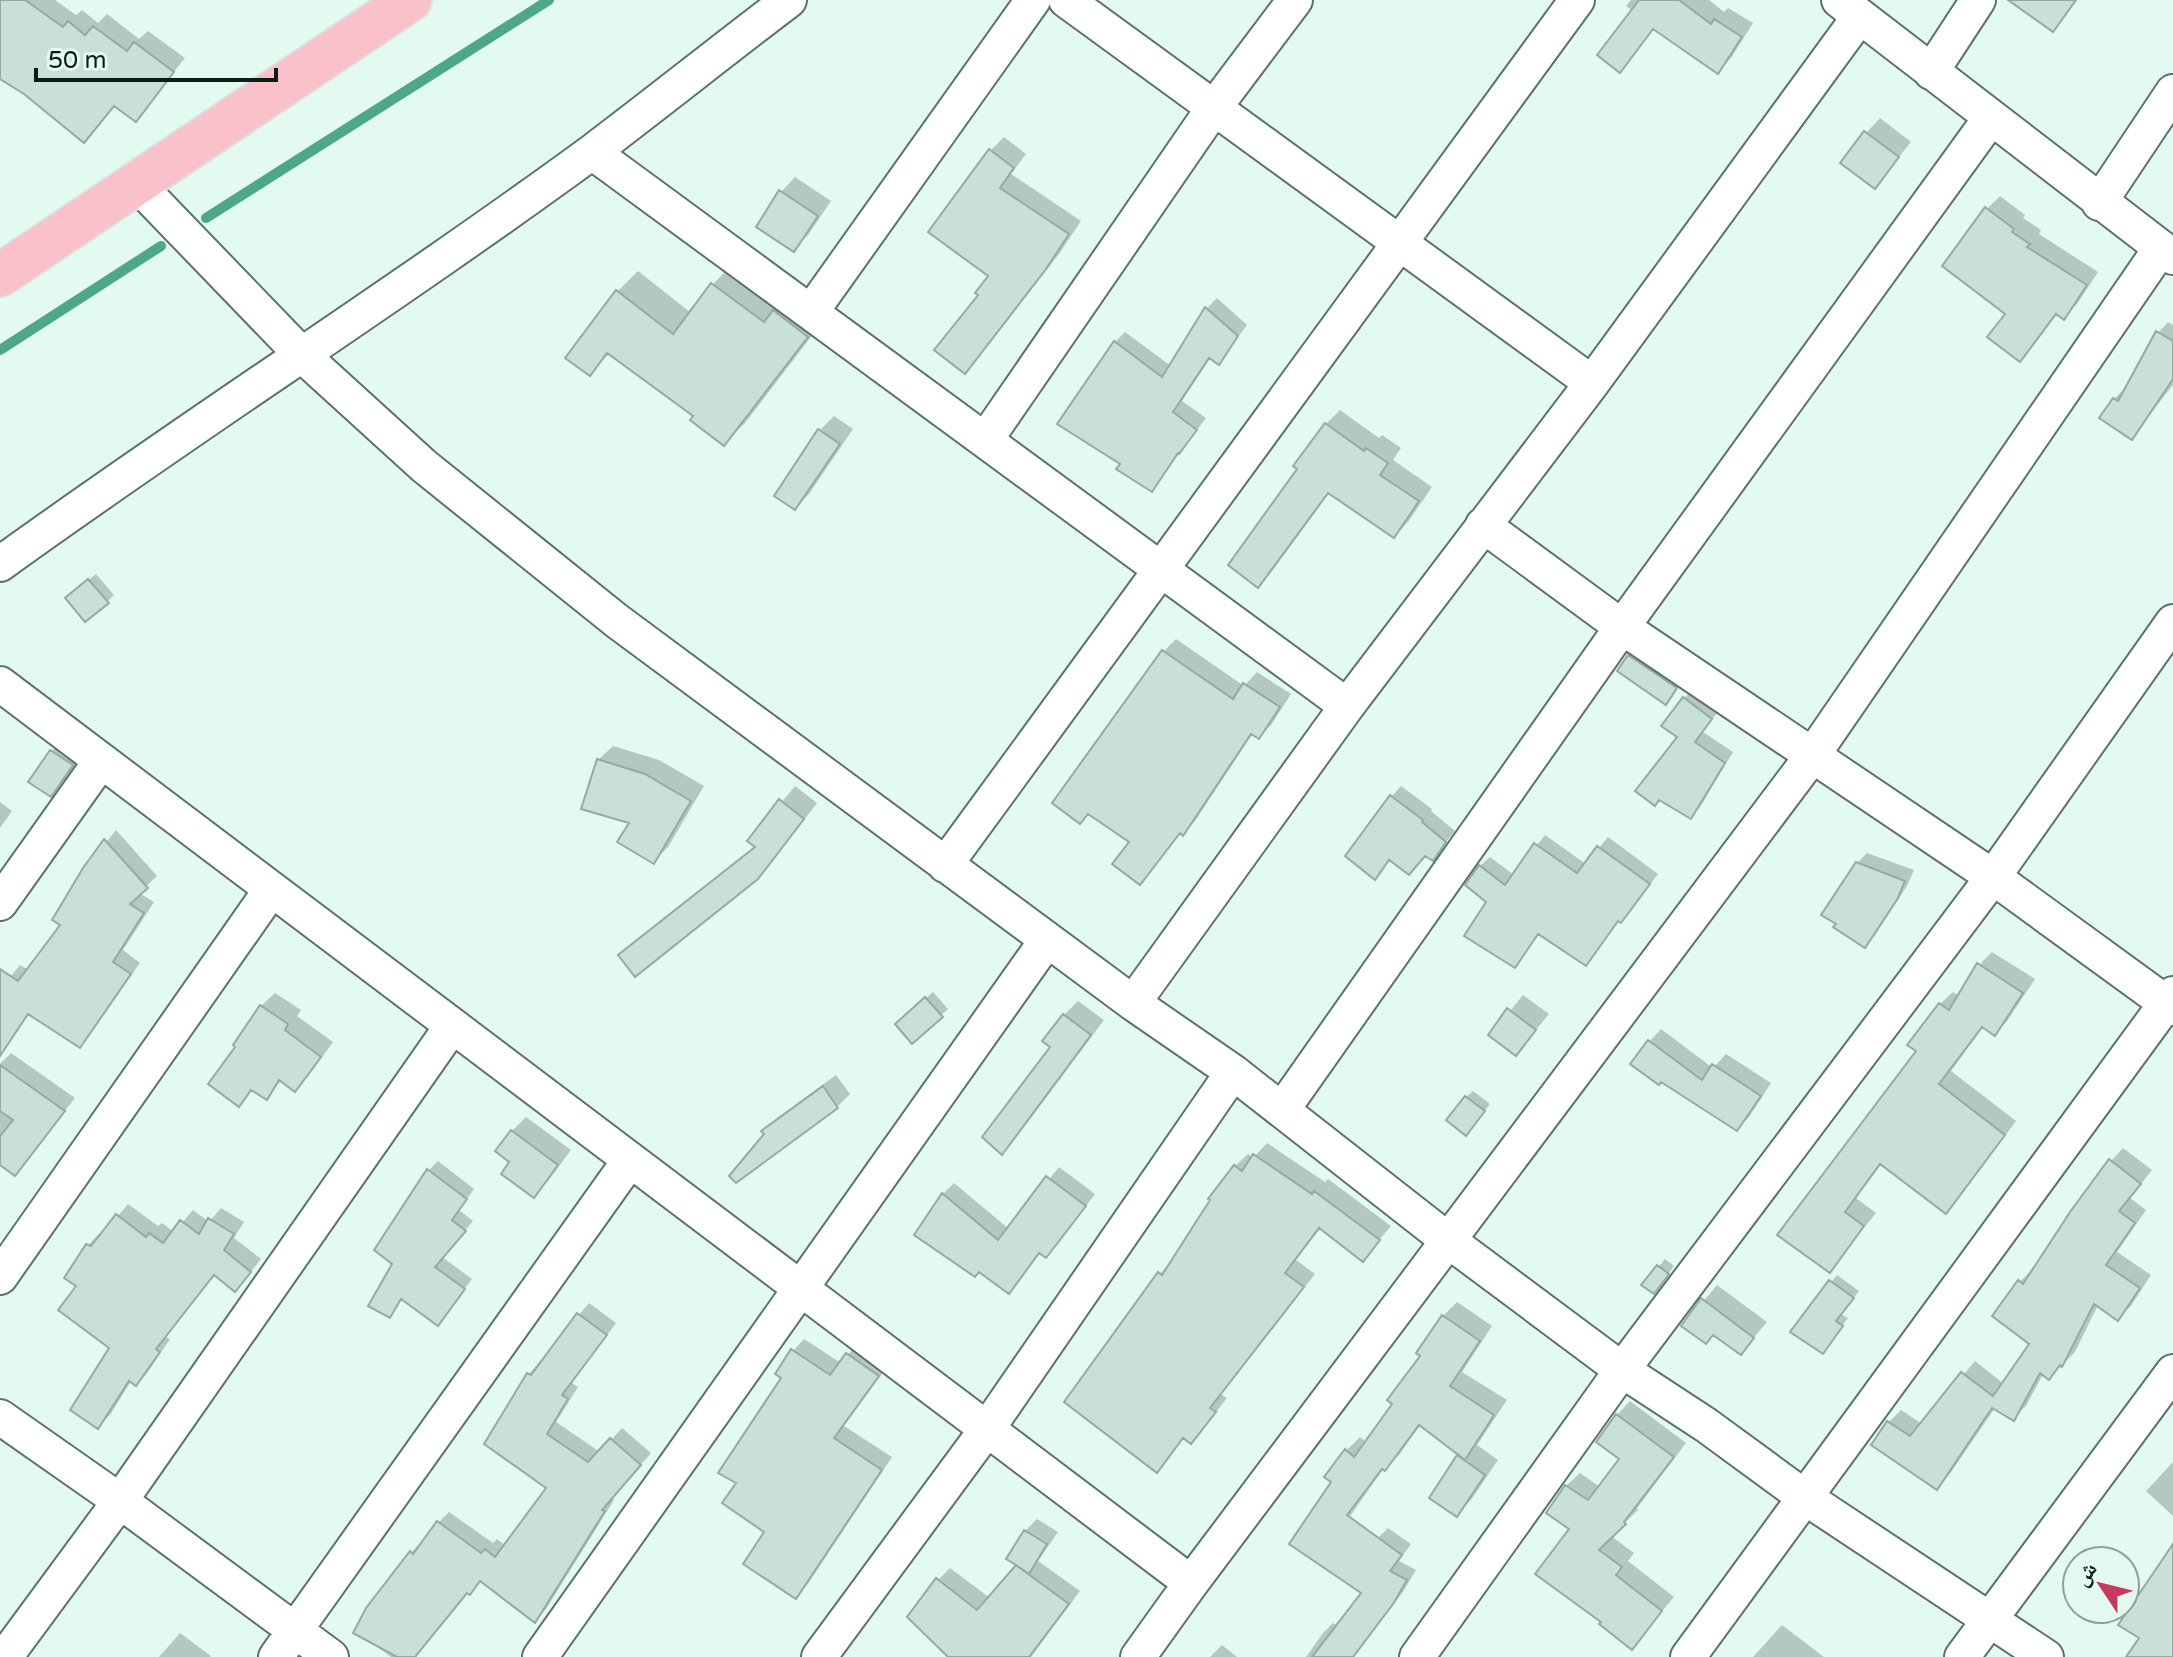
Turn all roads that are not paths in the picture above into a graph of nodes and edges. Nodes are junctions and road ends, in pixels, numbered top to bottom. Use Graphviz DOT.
graph roads {
  1 [pos="410,0"];
  2 [pos="789,0"];
  3 [pos="1033,0"];
  4 [pos="1066,0"];
  5 [pos="1295,0"];
  6 [pos="1577,0"];
  7 [pos="1978,0"];
  8 [pos="1850,8"];
  9 [pos="1931,72"];
  10 [pos="2173,92"];
  11 [pos="1213,109"];
  12 [pos="1990,119"];
  13 [pos="592,152"];
  14 [pos="137,184"];
  15 [pos="2099,203"];
  16 [pos="1400,245"];
  17 [pos="2167,253"];
  18 [pos="4,267"];
  19 [pos="811,312"];
  20 [pos="302,355"];
  21 [pos="1592,383"];
  22 [pos="986,439"];
  23 [pos="1483,525"];
  24 [pos="0,564"];
  25 [pos="1160,570"];
  26 [pos="2173,622"];
  27 [pos="1622,627"];
  28 [pos="0,684"];
  29 [pos="1347,706"];
  30 [pos="1812,756"];
  31 [pos="101,761"];
  32 [pos="945,865"];
  33 [pos="1993,877"];
  34 [pos="271,890"];
  35 [pos="0,903"];
  36 [pos="1047,940"];
  37 [pos="2171,1002"];
  38 [pos="1133,1003"];
  39 [pos="452,1026"];
  40 [pos="1233,1072"];
  41 [pos="1282,1110"];
  42 [pos="630,1160"];
  43 [pos="1449,1241"];
  44 [pos="0,1277"];
  45 [pos="799,1288"];
  46 [pos="1622,1370"];
  47 [pos="2173,1372"];
  48 [pos="0,1417"];
  49 [pos="987,1429"];
  50 [pos="1803,1496"];
  51 [pos="120,1501"];
  52 [pos="1191,1583"];
  53 [pos="1990,1618"];
  54 [pos="286,1644"];
  55 [pos="5,1657"];
  56 [pos="331,1657"];
  57 [pos="540,1657"];
  58 [pos="819,1657"];
  59 [pos="1138,1657"];
  60 [pos="1417,1657"];
  61 [pos="1688,1657"];
  62 [pos="1962,1657"];
  63 [pos="2046,1657"];
  1 -- 14 [label="main road"];
  2 -- 13 [label="street"];
  3 -- 19 [label="street"];
  4 -- 11 [label="street"];
  5 -- 11 [label="street"];
  6 -- 16 [label="street"];
  7 -- 9 [label="street"];
  8 -- 9 [label="street"];
  8 -- 21 [label="street"];
  9 -- 12 [label="street"];
  10 -- 15 [label="street"];
  11 -- 16 [label="street"];
  11 -- 22 [label="street"];
  12 -- 15 [label="street"];
  12 -- 27 [label="street"];
  13 -- 19 [label="street"];
  13 -- 20 [label="street"];
  14 -- 18 [label="main road"];
  14 -- 20 [label="street"];
  15 -- 17 [label="street"];
  16 -- 21 [label="street"];
  16 -- 25 [label="street"];
  17 -- 30 [label="street"];
  19 -- 22 [label="street"];
  20 -- 24 [label="street"];
  20 -- 32 [label="street"];
  21 -- 23 [label="street"];
  22 -- 25 [label="street"];
  23 -- 27 [label="street"];
  23 -- 29 [label="street"];
  25 -- 29 [label="street"];
  25 -- 32 [label="street"];
  26 -- 33 [label="street"];
  27 -- 30 [label="street"];
  27 -- 41 [label="street"];
  28 -- 31 [label="street"];
  29 -- 38 [label="street"];
  30 -- 33 [label="street"];
  30 -- 43 [label="street"];
  31 -- 34 [label="street"];
  31 -- 35 [label="street"];
  32 -- 36 [label="street"];
  33 -- 37 [label="street"];
  33 -- 46 [label="street"];
  34 -- 39 [label="street"];
  34 -- 44 [label="street"];
  36 -- 38 [label="street"];
  36 -- 45 [label="street"];
  37 -- 50 [label="street"];
  38 -- 40 [label="street"];
  39 -- 42 [label="street"];
  39 -- 51 [label="street"];
  40 -- 41 [label="street"];
  40 -- 49 [label="street"];
  41 -- 43 [label="street"];
  42 -- 45 [label="street"];
  42 -- 54 [label="street"];
  43 -- 46 [label="street"];
  43 -- 52 [label="street"];
  45 -- 49 [label="street"];
  45 -- 57 [label="street"];
  46 -- 50 [label="street"];
  46 -- 60 [label="street"];
  47 -- 53 [label="street"];
  48 -- 51 [label="street"];
  49 -- 52 [label="street"];
  49 -- 58 [label="street"];
  50 -- 53 [label="street"];
  50 -- 61 [label="street"];
  51 -- 54 [label="street"];
  51 -- 55 [label="street"];
  52 -- 59 [label="street"];
  53 -- 62 [label="street"];
  53 -- 63 [label="street"];
  54 -- 56 [label="street"];
}
